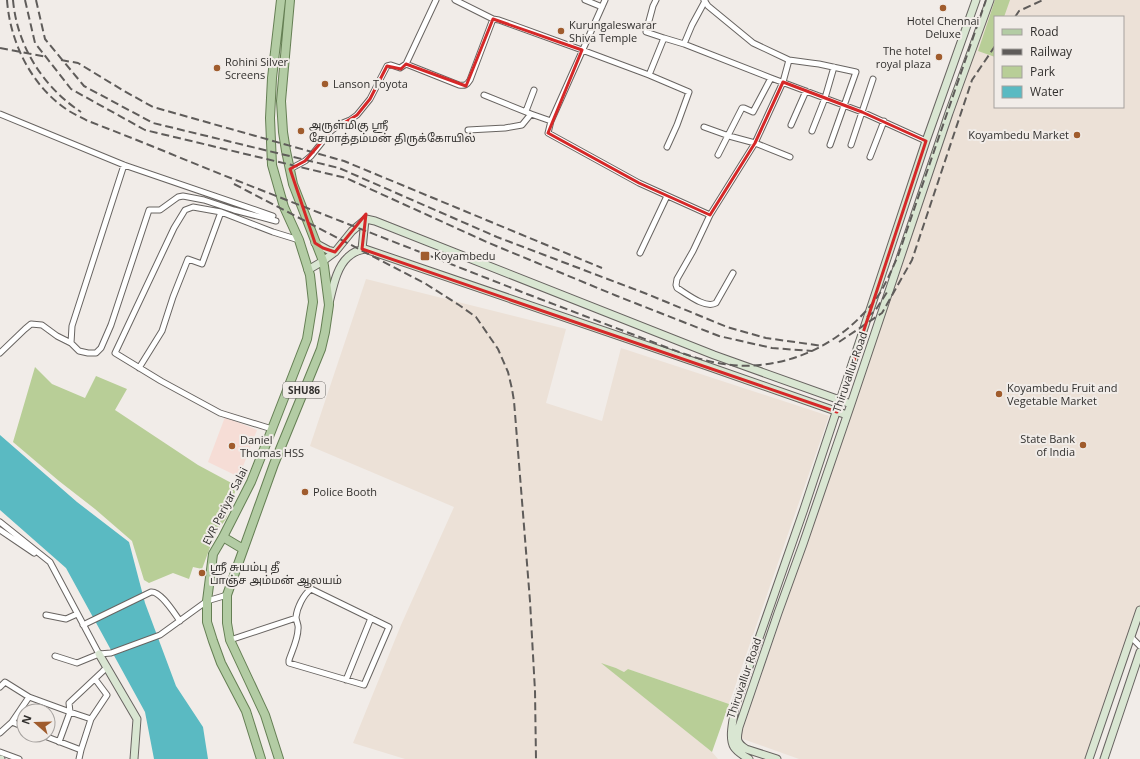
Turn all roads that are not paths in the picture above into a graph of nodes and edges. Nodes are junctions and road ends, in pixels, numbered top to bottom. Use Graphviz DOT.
graph roads {
  1 [pos="290,0"];
  2 [pos="294,0"];
  3 [pos="436,0"];
  4 [pos="455,0"];
  5 [pos="584,0"];
  6 [pos="605,0"];
  7 [pos="656,0"];
  8 [pos="705,0"];
  9 [pos="976,0"];
  10 [pos="990,0"];
  11 [pos="279,1"];
  12 [pos="602,7"];
  13 [pos="290,9"];
  14 [pos="493,19"];
  15 [pos="664,38"];
  16 [pos="684,44"];
  17 [pos="582,50"];
  18 [pos="789,60"];
  19 [pos="406,64"];
  20 [pos="834,67"];
  21 [pos="649,75"];
  22 [pos="771,78"];
  23 [pos="873,79"];
  24 [pos="783,82"];
  25 [pos="534,90"];
  26 [pos="806,91"];
  27 [pos="484,95"];
  28 [pos="824,98"];
  29 [pos="844,105"];
  30 [pos="526,112"];
  31 [pos="862,112"];
  32 [pos="0,114"];
  33 [pos="531,114"];
  34 [pos="551,121"];
  35 [pos="884,121"];
  36 [pos="791,125"];
  37 [pos="704,127"];
  38 [pos="468,130"];
  39 [pos="812,131"];
  40 [pos="729,136"];
  41 [pos="926,141"];
  42 [pos="755,143"];
  43 [pos="830,145"];
  44 [pos="851,145"];
  45 [pos="668,147"];
  46 [pos="718,155"];
  47 [pos="790,157"];
  48 [pos="870,157"];
  49 [pos="124,165"];
  50 [pos="290,169"];
  51 [pos="667,196"];
  52 [pos="221,212"];
  53 [pos="710,215"];
  54 [pos="365,220"];
  55 [pos="299,240"];
  56 [pos="315,243"];
  57 [pos="362,249"];
  58 [pos="335,252"];
  59 [pos="640,253"];
  60 [pos="323,261"];
  61 [pos="308,270"];
  62 [pos="733,273"];
  63 [pos="329,305"];
  64 [pos="71,343"];
  65 [pos="0,353"];
  66 [pos="139,368"];
  67 [pos="840,400"];
  68 [pos="851,404"];
  69 [pos="837,412"];
  70 [pos="847,416"];
  71 [pos="272,430"];
  72 [pos="0,522"];
  73 [pos="0,530"];
  74 [pos="223,538"];
  75 [pos="243,549"];
  76 [pos="50,562"];
  77 [pos="227,595"];
  78 [pos="207,601"];
  79 [pos="1140,610"];
  80 [pos="77,614"];
  81 [pos="46,615"];
  82 [pos="296,618"];
  83 [pos="371,618"];
  84 [pos="180,621"];
  85 [pos="83,624"];
  86 [pos="1131,636"];
  87 [pos="230,640"];
  88 [pos="1140,646"];
  89 [pos="1140,652"];
  90 [pos="99,654"];
  91 [pos="55,656"];
  92 [pos="107,667"];
  93 [pos="95,679"];
  94 [pos="346,680"];
  95 [pos="0,687"];
  96 [pos="29,697"];
  97 [pos="70,712"];
  98 [pos="91,718"];
  99 [pos="12,722"];
  100 [pos="16,724"];
  101 [pos="0,734"];
  102 [pos="56,741"];
  103 [pos="59,742"];
  104 [pos="81,750"];
  105 [pos="0,752"];
  106 [pos="19,759"];
  107 [pos="78,759"];
  108 [pos="134,759"];
  109 [pos="261,759"];
  110 [pos="279,759"];
  111 [pos="749,759"];
  112 [pos="776,759"];
  113 [pos="1089,759"];
  114 [pos="1104,759"];
  1 -- 13 [label="main road, SHU86"];
  2 -- 13 [label="main road"];
  3 -- 19 [label="street"];
  4 -- 14 [label="street"];
  5 -- 12 [label="street"];
  6 -- 12 [label="street"];
  7 -- 15 [label="street"];
  8 -- 16 [label="street"];
  8 -- 18 [label="street"];
  9 -- 41 [label="street"];
  10 -- 68 [label="street, Thiruvallur Road"];
  11 -- 55 [label="main road, EVR Periyar Salai / SHU86"];
  12 -- 17 [label="street"];
  13 -- 50 [label="main road, SHU86"];
  14 -- 17 [label="street"];
  14 -- 19 [label="street"];
  15 -- 16 [label="street"];
  15 -- 21 [label="street"];
  16 -- 22 [label="street"];
  17 -- 21 [label="street"];
  17 -- 34 [label="street"];
  18 -- 20 [label="street"];
  18 -- 24 [label="street"];
  19 -- 50 [label="street"];
  20 -- 28 [label="street"];
  20 -- 29 [label="street"];
  21 -- 45 [label="street"];
  22 -- 24 [label="street"];
  22 -- 40 [label="street"];
  23 -- 31 [label="street"];
  24 -- 26 [label="street"];
  24 -- 42 [label="street"];
  25 -- 30 [label="street"];
  26 -- 28 [label="street"];
  26 -- 36 [label="street"];
  27 -- 30 [label="street"];
  28 -- 29 [label="street"];
  28 -- 39 [label="street"];
  29 -- 31 [label="street"];
  29 -- 43 [label="street"];
  30 -- 33 [label="street"];
  31 -- 35 [label="street"];
  31 -- 44 [label="street"];
  32 -- 49 [label="street"];
  33 -- 34 [label="street"];
  33 -- 38 [label="street"];
  34 -- 51 [label="street"];
  35 -- 41 [label="street"];
  35 -- 48 [label="street"];
  37 -- 40 [label="street"];
  40 -- 42 [label="street"];
  40 -- 46 [label="street"];
  41 -- 67 [label="street"];
  42 -- 47 [label="street"];
  42 -- 53 [label="street"];
  49 -- 64 [label="street"];
  49 -- 64 [label="street"];
  50 -- 56 [label="main road, SHU86"];
  51 -- 53 [label="street"];
  51 -- 59 [label="street"];
  52 -- 55 [label="street"];
  52 -- 66 [label="street"];
  52 -- 66 [label="street"];
  53 -- 62 [label="street"];
  54 -- 57 [label="street"];
  54 -- 58 [label="street"];
  54 -- 67 [label="street"];
  55 -- 61 [label="main road, EVR Periyar Salai / SHU86"];
  56 -- 58 [label="street"];
  56 -- 60 [label="main road, SHU86"];
  57 -- 63 [label="street"];
  57 -- 69 [label="street"];
  58 -- 60 [label="street"];
  60 -- 61 [label="street"];
  60 -- 63 [label="main road, SHU86"];
  61 -- 71 [label="main road, EVR Periyar Salai / SHU86"];
  63 -- 75 [label="main road, SHU86"];
  64 -- 65 [label="street"];
  66 -- 71 [label="street"];
  67 -- 68 [label="street"];
  67 -- 69 [label="street"];
  68 -- 70 [label="street, Thiruvallur Road"];
  69 -- 70 [label="street"];
  69 -- 111 [label="street"];
  70 -- 112 [label="street, Thiruvallur Road"];
  71 -- 74 [label="main road, EVR Periyar Salai / SHU86"];
  72 -- 76 [label="street"];
  73 -- 76 [label="street"];
  74 -- 75 [label="main road"];
  74 -- 78 [label="main road, EVR Periyar Salai / SHU86"];
  75 -- 77 [label="main road, SHU86"];
  76 -- 80 [label="street"];
  77 -- 78 [label="street"];
  77 -- 87 [label="main road, SHU86"];
  78 -- 84 [label="street"];
  78 -- 109 [label="main road, EVR Periyar Salai / SHU86"];
  79 -- 86 [label="street"];
  80 -- 81 [label="street"];
  80 -- 85 [label="street"];
  82 -- 83 [label="street"];
  82 -- 87 [label="street"];
  82 -- 94 [label="street"];
  83 -- 94 [label="street"];
  83 -- 94 [label="street"];
  84 -- 85 [label="street"];
  84 -- 90 [label="street"];
  85 -- 90 [label="street"];
  86 -- 88 [label="street"];
  86 -- 113 [label="street"];
  87 -- 110 [label="main road, SHU86"];
  89 -- 114 [label="street"];
  90 -- 91 [label="street"];
  90 -- 92 [label="street"];
  92 -- 93 [label="street"];
  92 -- 108 [label="street"];
  93 -- 97 [label="street"];
  93 -- 98 [label="street"];
  95 -- 96 [label="street"];
  96 -- 97 [label="street"];
  96 -- 99 [label="street"];
  97 -- 98 [label="street"];
  97 -- 103 [label="street"];
  98 -- 104 [label="street"];
  99 -- 100 [label="street"];
  99 -- 101 [label="street"];
  102 -- 103 [label="street"];
  103 -- 104 [label="street"];
  104 -- 107 [label="street"];
  105 -- 106 [label="street"];
}
